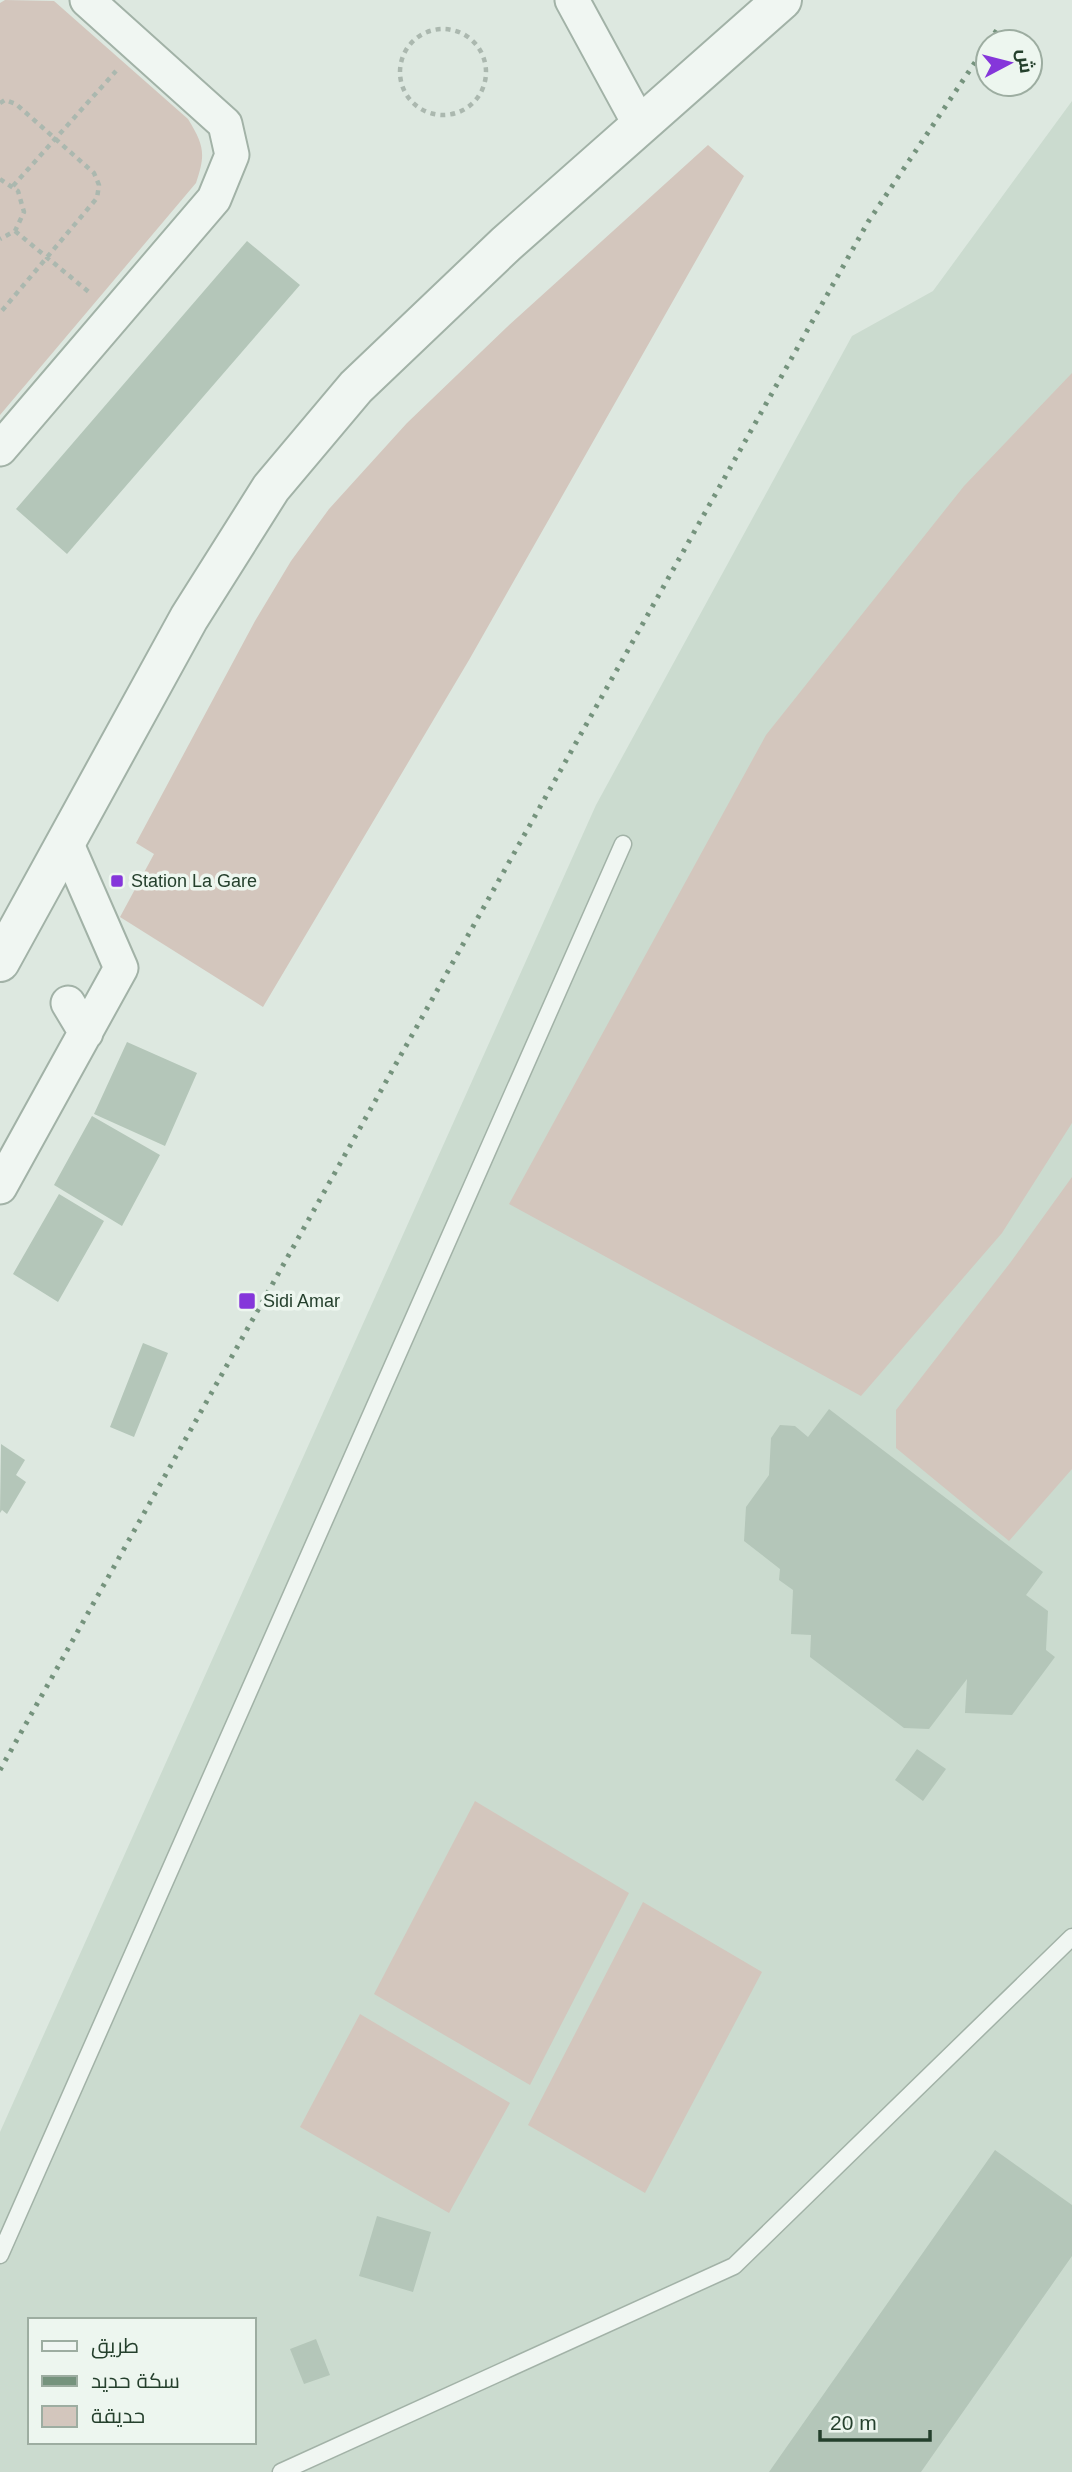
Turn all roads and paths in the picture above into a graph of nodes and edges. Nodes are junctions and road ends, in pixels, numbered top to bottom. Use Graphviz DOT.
graph roads {
  1 [pos="87,0"];
  2 [pos="572,0"];
  3 [pos="782,0"];
  4 [pos="123,62"];
  5 [pos="478,98"];
  6 [pos="0,103"];
  7 [pos="640,125"];
  8 [pos="57,139"];
  9 [pos="0,178"];
  10 [pos="13,186"];
  11 [pos="15,231"];
  12 [pos="0,239"];
  13 [pos="48,257"];
  14 [pos="97,298"];
  15 [pos="0,313"];
  16 [pos="0,449"];
  17 [pos="66,842"];
  18 [pos="623,844"];
  19 [pos="0,962"];
  20 [pos="68,1003"];
  21 [pos="86,1033"];
  22 [pos="0,1187"];
  23 [pos="1072,1937"];
  24 [pos="0,2255"];
  25 [pos="281,2472"];
  1 -- 16 [label="street"];
  2 -- 7 [label="street"];
  3 -- 7 [label="street"];
  4 -- 8 [label="path"];
  5 -- 5 [label="path"];
  6 -- 8 [label="path"];
  7 -- 17 [label="street"];
  8 -- 10 [label="path"];
  8 -- 13 [label="path"];
  9 -- 10 [label="path"];
  10 -- 11 [label="path"];
  11 -- 12 [label="path"];
  11 -- 13 [label="path"];
  13 -- 14 [label="path"];
  13 -- 15 [label="path"];
  17 -- 19 [label="street"];
  17 -- 21 [label="street"];
  18 -- 24 [label="lane"];
  20 -- 21 [label="street"];
  21 -- 22 [label="street"];
  23 -- 25 [label="lane"];
}
